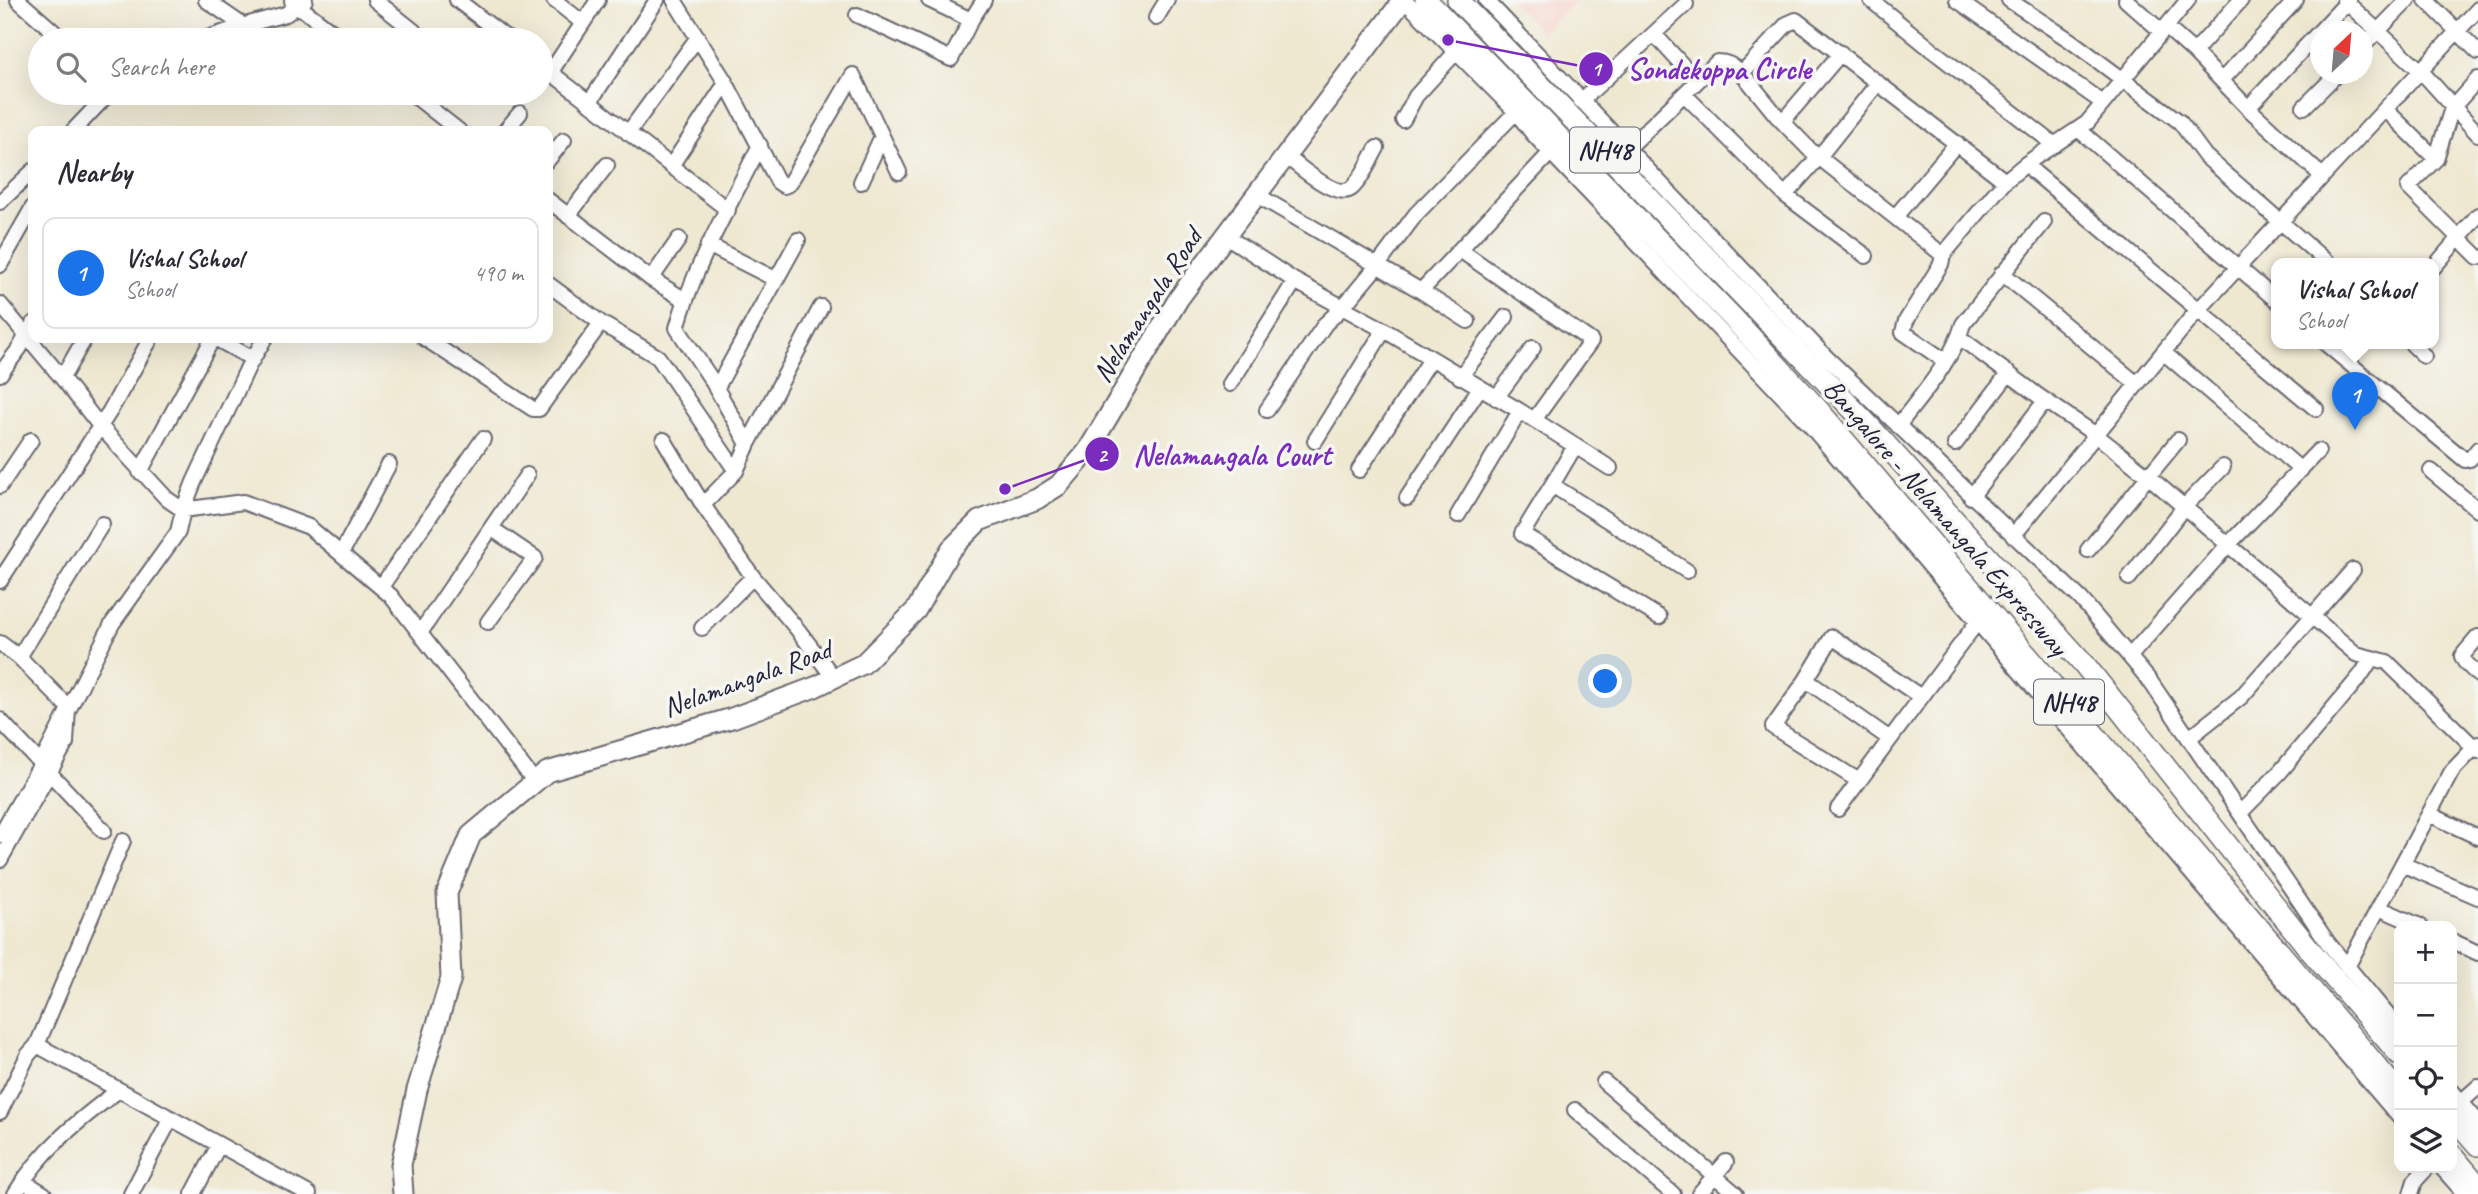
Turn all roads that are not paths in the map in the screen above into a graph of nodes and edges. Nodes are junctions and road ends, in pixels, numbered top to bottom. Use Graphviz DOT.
graph roads {
  1 [pos="18,0"];
  2 [pos="206,0"];
  3 [pos="375,0"];
  4 [pos="457,0"];
  5 [pos="554,0"];
  6 [pos="598,0"];
  7 [pos="657,0"];
  8 [pos="674,0"];
  9 [pos="929,0"];
  10 [pos="984,0"];
  11 [pos="1167,0"];
  12 [pos="1404,0"];
  13 [pos="1426,0"];
  14 [pos="1486,0"];
  15 [pos="1871,0"];
  16 [pos="1957,0"];
  17 [pos="2009,0"];
  18 [pos="2126,0"];
  19 [pos="2188,0"];
  20 [pos="2241,0"];
  21 [pos="2297,0"];
  22 [pos="2408,0"];
  23 [pos="2426,0"];
  24 [pos="1459,1"];
  25 [pos="2346,1"];
  26 [pos="298,2"];
  27 [pos="1686,4"];
  28 [pos="2478,9"];
  29 [pos="856,15"];
  30 [pos="1156,18"];
  31 [pos="971,20"];
  32 [pos="583,23"];
  33 [pos="245,25"];
  34 [pos="49,28"];
  35 [pos="236,28"];
  36 [pos="249,28"];
  37 [pos="329,28"];
  38 [pos="410,28"];
  39 [pos="493,28"];
  40 [pos="2164,29"];
  41 [pos="2458,31"];
  42 [pos="2378,32"];
  43 [pos="1654,34"];
  44 [pos="698,37"];
  45 [pos="2373,37"];
  46 [pos="2194,52"];
  47 [pos="2478,52"];
  48 [pos="1455,53"];
  49 [pos="1841,53"];
  50 [pos="553,60"];
  51 [pos="2421,71"];
  52 [pos="1742,73"];
  53 [pos="553,75"];
  54 [pos="2122,79"];
  55 [pos="2222,79"];
  56 [pos="2478,79"];
  57 [pos="1697,81"];
  58 [pos="726,83"];
  59 [pos="1878,83"];
  60 [pos="2327,84"];
  61 [pos="1684,94"];
  62 [pos="1581,101"];
  63 [pos="589,103"];
  64 [pos="2103,103"];
  65 [pos="97,105"];
  66 [pos="427,105"];
  67 [pos="2304,107"];
  68 [pos="2452,107"];
  69 [pos="2248,108"];
  70 [pos="2385,109"];
  71 [pos="1516,112"];
  72 [pos="520,113"];
  73 [pos="1403,120"];
  74 [pos="1783,121"];
  75 [pos="78,126"];
  76 [pos="453,126"];
  77 [pos="509,126"];
  78 [pos="2078,129"];
  79 [pos="628,133"];
  80 [pos="2478,134"];
  81 [pos="882,136"];
  82 [pos="564,140"];
  83 [pos="1957,143"];
  84 [pos="760,145"];
  85 [pos="2055,145"];
  86 [pos="1377,148"];
  87 [pos="1627,149"];
  88 [pos="1552,151"];
  89 [pos="553,154"];
  90 [pos="1287,157"];
  91 [pos="1819,157"];
  92 [pos="2436,159"];
  93 [pos="2027,163"];
  94 [pos="607,165"];
  95 [pos="671,166"];
  96 [pos="899,172"];
  97 [pos="28,176"];
  98 [pos="2322,176"];
  99 [pos="2005,181"];
  100 [pos="862,182"];
  101 [pos="1257,195"];
  102 [pos="1786,195"];
  103 [pos="0,202"];
  104 [pos="553,204"];
  105 [pos="727,210"];
  106 [pos="2478,215"];
  107 [pos="28,216"];
  108 [pos="568,216"];
  109 [pos="1895,217"];
  110 [pos="2281,221"];
  111 [pos="2044,222"];
  112 [pos="1226,236"];
  113 [pos="2458,238"];
  114 [pos="679,239"];
  115 [pos="798,240"];
  116 [pos="708,245"];
  117 [pos="1460,250"];
  118 [pos="1943,255"];
  119 [pos="1866,256"];
  120 [pos="2478,257"];
  121 [pos="2322,258"];
  122 [pos="2439,261"];
  123 [pos="0,265"];
  124 [pos="1378,265"];
  125 [pos="2238,267"];
  126 [pos="2002,273"];
  127 [pos="651,279"];
  128 [pos="775,279"];
  129 [pos="1295,281"];
  130 [pos="553,288"];
  131 [pos="1421,291"];
  132 [pos="2271,296"];
  133 [pos="685,300"];
  134 [pos="0,304"];
  135 [pos="821,307"];
  136 [pos="1342,308"];
  137 [pos="2199,310"];
  138 [pos="1506,317"];
  139 [pos="1468,321"];
  140 [pos="601,323"];
  141 [pos="28,328"];
  142 [pos="1384,330"];
  143 [pos="28,333"];
  144 [pos="1959,337"];
  145 [pos="39,343"];
  146 [pos="82,343"];
  147 [pos="147,343"];
  148 [pos="211,343"];
  149 [pos="223,343"];
  150 [pos="262,343"];
  151 [pos="433,343"];
  152 [pos="1533,348"];
  153 [pos="2332,349"];
  154 [pos="2417,349"];
  155 [pos="2163,352"];
  156 [pos="2424,356"];
  157 [pos="253,359"];
  158 [pos="1431,359"];
  159 [pos="1945,360"];
  160 [pos="2009,373"];
  161 [pos="0,374"];
  162 [pos="1460,377"];
  163 [pos="62,378"];
  164 [pos="1230,384"];
  165 [pos="2137,384"];
  166 [pos="716,388"];
  167 [pos="1479,389"];
  168 [pos="1496,398"];
  169 [pos="2045,401"];
  170 [pos="1267,410"];
  171 [pos="2316,410"];
  172 [pos="1520,411"];
  173 [pos="1534,420"];
  174 [pos="100,426"];
  175 [pos="1898,426"];
  176 [pos="2096,435"];
  177 [pos="484,439"];
  178 [pos="31,440"];
  179 [pos="664,440"];
  180 [pos="2178,440"];
  181 [pos="1315,441"];
  182 [pos="748,444"];
  183 [pos="1955,444"];
  184 [pos="1575,446"];
  185 [pos="2478,449"];
  186 [pos="2318,451"];
  187 [pos="389,464"];
  188 [pos="2223,467"];
  189 [pos="1610,468"];
  190 [pos="1359,470"];
  191 [pos="2301,470"];
  192 [pos="736,471"];
  193 [pos="2431,471"];
  194 [pos="140,472"];
  195 [pos="527,475"];
  196 [pos="2148,476"];
  197 [pos="1552,485"];
  198 [pos="0,486"];
  199 [pos="1971,497"];
  200 [pos="1407,498"];
  201 [pos="703,505"];
  202 [pos="2184,507"];
  203 [pos="183,510"];
  204 [pos="2478,510"];
  205 [pos="1458,515"];
  206 [pos="102,524"];
  207 [pos="491,528"];
  208 [pos="2013,536"];
  209 [pos="2227,546"];
  210 [pos="2088,550"];
  211 [pos="341,554"];
  212 [pos="2353,570"];
  213 [pos="1687,571"];
  214 [pos="753,577"];
  215 [pos="2129,578"];
  216 [pos="0,581"];
  217 [pos="381,587"];
  218 [pos="1660,617"];
  219 [pos="2314,617"];
  220 [pos="1978,621"];
  221 [pos="488,622"];
  222 [pos="702,628"];
  223 [pos="420,633"];
  224 [pos="2478,637"];
  225 [pos="0,643"];
  226 [pos="2130,656"];
  227 [pos="19,657"];
  228 [pos="2372,659"];
  229 [pos="2478,675"];
  230 [pos="834,678"];
  231 [pos="1806,680"];
  232 [pos="1921,697"];
  233 [pos="68,707"];
  234 [pos="0,720"];
  235 [pos="2189,738"];
  236 [pos="1890,739"];
  237 [pos="2477,748"];
  238 [pos="45,768"];
  239 [pos="1859,781"];
  240 [pos="535,782"];
  241 [pos="1838,809"];
  242 [pos="2239,813"];
  243 [pos="2429,814"];
  244 [pos="104,831"];
  245 [pos="0,835"];
  246 [pos="2478,837"];
  247 [pos="123,841"];
  248 [pos="0,860"];
  249 [pos="2402,864"];
  250 [pos="2478,897"];
  251 [pos="2379,908"];
  252 [pos="2409,921"];
  253 [pos="2457,943"];
  254 [pos="2478,953"];
  255 [pos="2347,967"];
  256 [pos="2394,1023"];
  257 [pos="37,1045"];
  258 [pos="2394,1048"];
  259 [pos="1604,1082"];
  260 [pos="2394,1087"];
  261 [pos="2478,1087"];
  262 [pos="119,1090"];
  263 [pos="2457,1102"];
  264 [pos="2457,1105"];
  265 [pos="2457,1107"];
  266 [pos="1575,1110"];
  267 [pos="2394,1111"];
  268 [pos="0,1112"];
  269 [pos="171,1118"];
  270 [pos="2478,1122"];
  271 [pos="219,1145"];
  272 [pos="2478,1146"];
  273 [pos="2457,1161"];
  274 [pos="1726,1162"];
  275 [pos="2422,1173"];
  276 [pos="2446,1173"];
  277 [pos="1714,1176"];
  278 [pos="23,1181"];
  279 [pos="2478,1186"];
  280 [pos="15,1194"];
  281 [pos="44,1194"];
  282 [pos="131,1194"];
  283 [pos="193,1194"];
  284 [pos="309,1194"];
  285 [pos="404,1194"];
  286 [pos="1673,1194"];
  287 [pos="1699,1194"];
  288 [pos="1736,1194"];
  289 [pos="2411,1194"];
  290 [pos="2465,1194"];
  1 -- 34 [label="street"];
  2 -- 33 [label="street"];
  3 -- 38 [label="street"];
  4 -- 39 [label="street"];
  5 -- 32 [label="street"];
  6 -- 32 [label="street"];
  7 -- 63 [label="street"];
  8 -- 44 [label="street"];
  9 -- 31 [label="street"];
  10 -- 31 [label="street"];
  11 -- 30 [label="street"];
  12 -- 48 [label="street"];
  12 -- 90 [label="main road, Nelamangala Road"];
  13 -- 260 [label="highway, Bangalore - Nelamangala Expressway / NH48"];
  14 -- 62 [label="street"];
  15 -- 85 [label="street"];
  16 -- 64 [label="street"];
  17 -- 54 [label="street"];
  18 -- 40 [label="street"];
  19 -- 40 [label="street"];
  20 -- 46 [label="street"];
  21 -- 55 [label="street"];
  22 -- 42 [label="street"];
  23 -- 41 [label="street"];
  24 -- 258 [label="highway, Bangalore - Nelamangala Expressway / NH48"];
  25 -- 42 [label="street"];
  25 -- 69 [label="street"];
  26 -- 33 [label="street"];
  26 -- 37 [label="street"];
  27 -- 43 [label="street"];
  28 -- 41 [label="street"];
  29 -- 31 [label="street"];
  32 -- 50 [label="street"];
  33 -- 35 [label="street"];
  33 -- 36 [label="street"];
  40 -- 46 [label="street"];
  40 -- 54 [label="street"];
  41 -- 47 [label="street"];
  41 -- 51 [label="street"];
  42 -- 45 [label="street"];
  42 -- 51 [label="street"];
  43 -- 57 [label="street"];
  43 -- 62 [label="street"];
  44 -- 58 [label="street"];
  44 -- 79 [label="street"];
  46 -- 55 [label="street"];
  48 -- 71 [label="street"];
  48 -- 73 [label="street"];
  49 -- 52 [label="street"];
  49 -- 59 [label="street"];
  49 -- 74 [label="street"];
  51 -- 68 [label="street"];
  51 -- 70 [label="street"];
  52 -- 57 [label="street"];
  52 -- 74 [label="street"];
  53 -- 63 [label="street"];
  54 -- 64 [label="street"];
  54 -- 110 [label="street"];
  55 -- 69 [label="street"];
  56 -- 68 [label="street"];
  57 -- 61 [label="street"];
  58 -- 84 [label="street"];
  58 -- 95 [label="street"];
  59 -- 83 [label="street"];
  59 -- 91 [label="street"];
  60 -- 67 [label="street"];
  61 -- 87 [label="street"];
  61 -- 102 [label="street"];
  62 -- 87 [label="street"];
  63 -- 79 [label="street"];
  64 -- 78 [label="street"];
  65 -- 75 [label="street"];
  66 -- 76 [label="street"];
  68 -- 80 [label="street"];
  68 -- 92 [label="street"];
  69 -- 98 [label="street"];
  70 -- 92 [label="street"];
  70 -- 98 [label="street"];
  71 -- 88 [label="street"];
  71 -- 124 [label="street"];
  72 -- 77 [label="street"];
  74 -- 91 [label="street"];
  78 -- 85 [label="street"];
  78 -- 125 [label="street"];
  79 -- 95 [label="street"];
  81 -- 84 [label="street"];
  81 -- 96 [label="street"];
  81 -- 100 [label="street"];
  82 -- 89 [label="street"];
  83 -- 99 [label="street"];
  83 -- 109 [label="street"];
  84 -- 105 [label="street"];
  85 -- 93 [label="street"];
  86 -- 90 [label="street"];
  87 -- 175 [label="street"];
  88 -- 117 [label="street"];
  88 -- 220 [label="street"];
  90 -- 101 [label="main road, Nelamangala Road"];
  91 -- 102 [label="street"];
  91 -- 109 [label="street"];
  92 -- 113 [label="street"];
  93 -- 99 [label="street"];
  93 -- 137 [label="street"];
  94 -- 108 [label="street"];
  95 -- 105 [label="street"];
  97 -- 103 [label="street"];
  98 -- 110 [label="street"];
  99 -- 118 [label="street"];
  101 -- 112 [label="main road, Nelamangala Road"];
  101 -- 124 [label="street"];
  102 -- 119 [label="street"];
  104 -- 108 [label="street"];
  105 -- 116 [label="street"];
  106 -- 113 [label="street"];
  107 -- 123 [label="street"];
  108 -- 127 [label="street"];
  109 -- 118 [label="street"];
  110 -- 121 [label="street"];
  110 -- 125 [label="street"];
  111 -- 126 [label="street"];
  112 -- 129 [label="street"];
  112 -- 230 [label="main road, Nelamangala Road"];
  113 -- 120 [label="street"];
  113 -- 122 [label="street"];
  114 -- 127 [label="street"];
  115 -- 128 [label="street"];
  116 -- 128 [label="street"];
  116 -- 133 [label="street"];
  117 -- 131 [label="street"];
  117 -- 173 [label="street"];
  118 -- 159 [label="street"];
  124 -- 131 [label="street"];
  124 -- 136 [label="street"];
  125 -- 132 [label="street"];
  125 -- 137 [label="street"];
  126 -- 144 [label="street"];
  126 -- 165 [label="street"];
  127 -- 133 [label="street"];
  128 -- 166 [label="street"];
  129 -- 136 [label="street"];
  129 -- 164 [label="street"];
  130 -- 140 [label="street"];
  131 -- 139 [label="street"];
  133 -- 166 [label="street"];
  134 -- 141 [label="street"];
  135 -- 182 [label="street"];
  136 -- 142 [label="street"];
  136 -- 170 [label="street"];
  137 -- 155 [label="street"];
  137 -- 171 [label="street"];
  138 -- 162 [label="street"];
  140 -- 151 [label="street"];
  140 -- 192 [label="street"];
  142 -- 158 [label="street"];
  142 -- 181 [label="street"];
  143 -- 161 [label="street"];
  144 -- 159 [label="street"];
  144 -- 160 [label="street"];
  145 -- 163 [label="street"];
  146 -- 163 [label="street"];
  147 -- 174 [label="street"];
  148 -- 194 [label="street"];
  149 -- 157 [label="street"];
  150 -- 157 [label="street"];
  152 -- 168 [label="street"];
  153 -- 185 [label="street"];
  154 -- 156 [label="street"];
  155 -- 165 [label="street"];
  155 -- 191 [label="street"];
  157 -- 203 [label="street"];
  158 -- 162 [label="street"];
  158 -- 190 [label="street"];
  159 -- 175 [label="street"];
  160 -- 169 [label="street"];
  160 -- 183 [label="street"];
  162 -- 167 [label="street"];
  163 -- 174 [label="street"];
  165 -- 176 [label="street"];
  166 -- 182 [label="street"];
  167 -- 168 [label="street"];
  167 -- 200 [label="street"];
  168 -- 172 [label="street"];
  169 -- 176 [label="street"];
  169 -- 199 [label="street"];
  172 -- 173 [label="street"];
  172 -- 205 [label="street"];
  173 -- 184 [label="street"];
  174 -- 194 [label="street"];
  174 -- 216 [label="street"];
  175 -- 199 [label="street"];
  176 -- 196 [label="street"];
  176 -- 208 [label="street"];
  177 -- 217 [label="street"];
  178 -- 198 [label="street"];
  179 -- 201 [label="street"];
  180 -- 196 [label="street"];
  182 -- 192 [label="street"];
  184 -- 189 [label="street"];
  184 -- 197 [label="street"];
  186 -- 191 [label="street"];
  187 -- 211 [label="street"];
  188 -- 202 [label="street"];
  191 -- 209 [label="street"];
  192 -- 201 [label="street"];
  193 -- 204 [label="street"];
  194 -- 203 [label="street"];
  195 -- 207 [label="street"];
  196 -- 202 [label="street"];
  196 -- 210 [label="street"];
  197 -- 213 [label="street"];
  197 -- 218 [label="street"];
  199 -- 208 [label="street"];
  201 -- 214 [label="street"];
  202 -- 209 [label="street"];
  202 -- 215 [label="street"];
  203 -- 211 [label="street"];
  203 -- 233 [label="street"];
  206 -- 227 [label="street"];
  207 -- 221 [label="street"];
  207 -- 223 [label="street"];
  208 -- 226 [label="street"];
  209 -- 219 [label="street"];
  209 -- 226 [label="street"];
  211 -- 217 [label="street"];
  212 -- 219 [label="street"];
  214 -- 222 [label="street"];
  214 -- 230 [label="street"];
  217 -- 223 [label="street"];
  219 -- 228 [label="street"];
  219 -- 235 [label="street"];
  220 -- 232 [label="street"];
  220 -- 267 [label="street"];
  223 -- 240 [label="street"];
  224 -- 229 [label="street"];
  225 -- 227 [label="street"];
  226 -- 235 [label="street"];
  227 -- 233 [label="street"];
  228 -- 237 [label="street"];
  228 -- 242 [label="street"];
  230 -- 240 [label="main road, Nelamangala Road"];
  231 -- 232 [label="street"];
  231 -- 236 [label="street"];
  231 -- 239 [label="street"];
  232 -- 236 [label="street"];
  233 -- 238 [label="street"];
  234 -- 238 [label="street"];
  235 -- 242 [label="street"];
  236 -- 239 [label="street"];
  237 -- 243 [label="street"];
  238 -- 244 [label="street"];
  238 -- 245 [label="street"];
  238 -- 248 [label="street"];
  239 -- 241 [label="street"];
  240 -- 285 [label="main road, Nelamangala Road"];
  242 -- 255 [label="street"];
  243 -- 246 [label="street"];
  243 -- 249 [label="street"];
  247 -- 257 [label="street"];
  249 -- 250 [label="street"];
  249 -- 251 [label="street"];
  251 -- 252 [label="street"];
  251 -- 255 [label="street"];
  253 -- 254 [label="street"];
  255 -- 256 [label="street"];
  257 -- 262 [label="street"];
  257 -- 268 [label="street"];
  259 -- 277 [label="street"];
  261 -- 263 [label="street"];
  262 -- 269 [label="street"];
  262 -- 278 [label="street"];
  264 -- 270 [label="street"];
  265 -- 272 [label="highway"];
  266 -- 286 [label="street"];
  269 -- 271 [label="street"];
  269 -- 282 [label="street"];
  271 -- 283 [label="street"];
  271 -- 284 [label="street"];
  273 -- 279 [label="highway"];
  274 -- 277 [label="street"];
  275 -- 289 [label="street"];
  276 -- 290 [label="street"];
  277 -- 287 [label="street"];
  277 -- 288 [label="street"];
  278 -- 280 [label="street"];
  278 -- 281 [label="street"];
}
